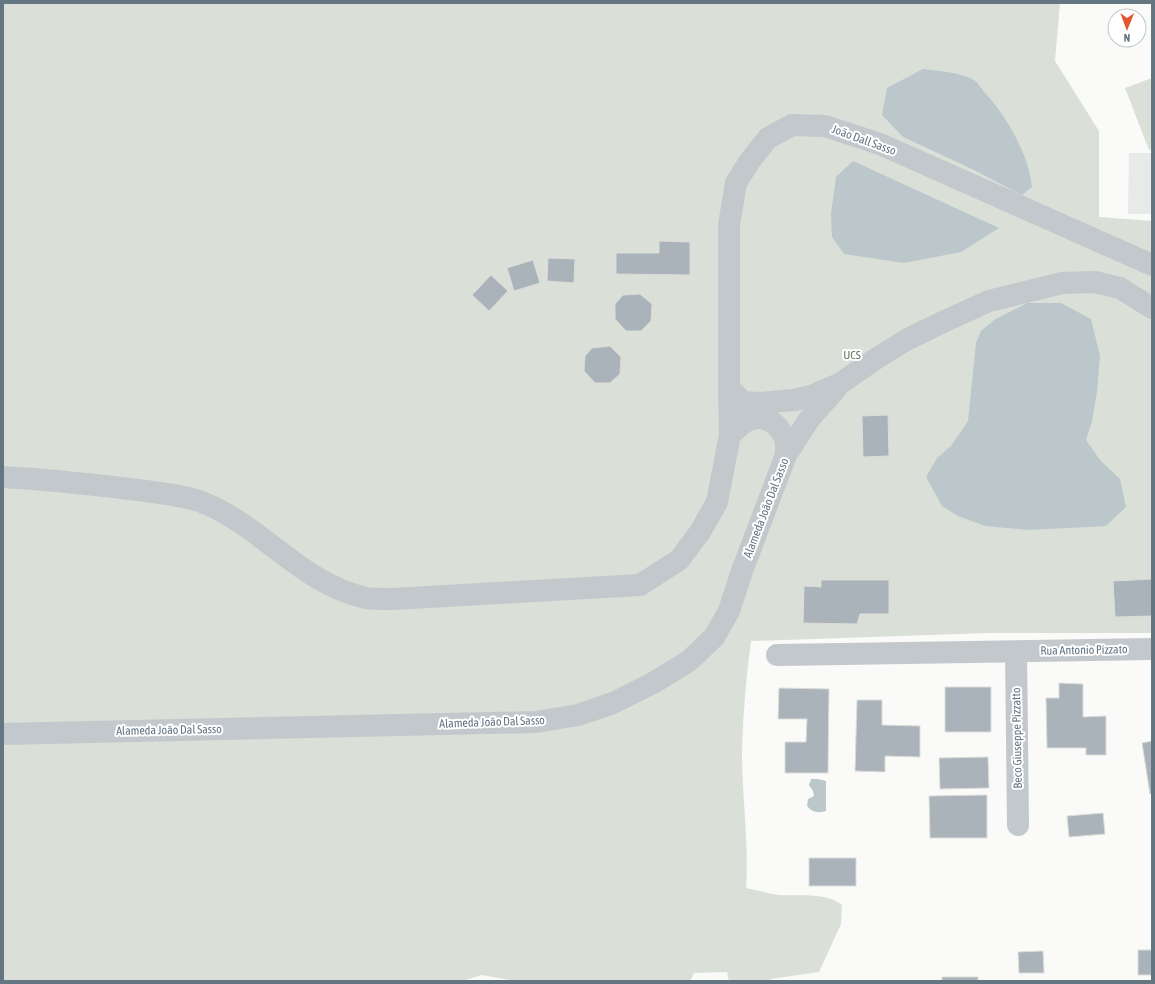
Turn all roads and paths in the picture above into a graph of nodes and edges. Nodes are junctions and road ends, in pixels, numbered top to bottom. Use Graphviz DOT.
graph roads {
  1 [pos="1152,265"];
  2 [pos="1152,308"];
  3 [pos="841,383"];
  4 [pos="728,388"];
  5 [pos="730,435"];
  6 [pos="786,455"];
  7 [pos="3,477"];
  8 [pos="1152,649"];
  9 [pos="1016,652"];
  10 [pos="777,655"];
  11 [pos="3,734"];
  12 [pos="1018,825"];
  1 -- 4 [label="street, João Dall Sasso"];
  2 -- 3 [label="street"];
  3 -- 4 [label="street"];
  3 -- 6 [label="street"];
  4 -- 5 [label="street, João Dall Sasso"];
  5 -- 6 [label="street, Alameda João Dal Sasso"];
  5 -- 7 [label="street"];
  6 -- 11 [label="street, Alameda João Dal Sasso"];
  8 -- 9 [label="street, Rua Antonio Pizzato"];
  9 -- 10 [label="street, Rua Antonio Pizzato"];
  9 -- 12 [label="street, Beco Giuseppe Pizzatto"];
}
